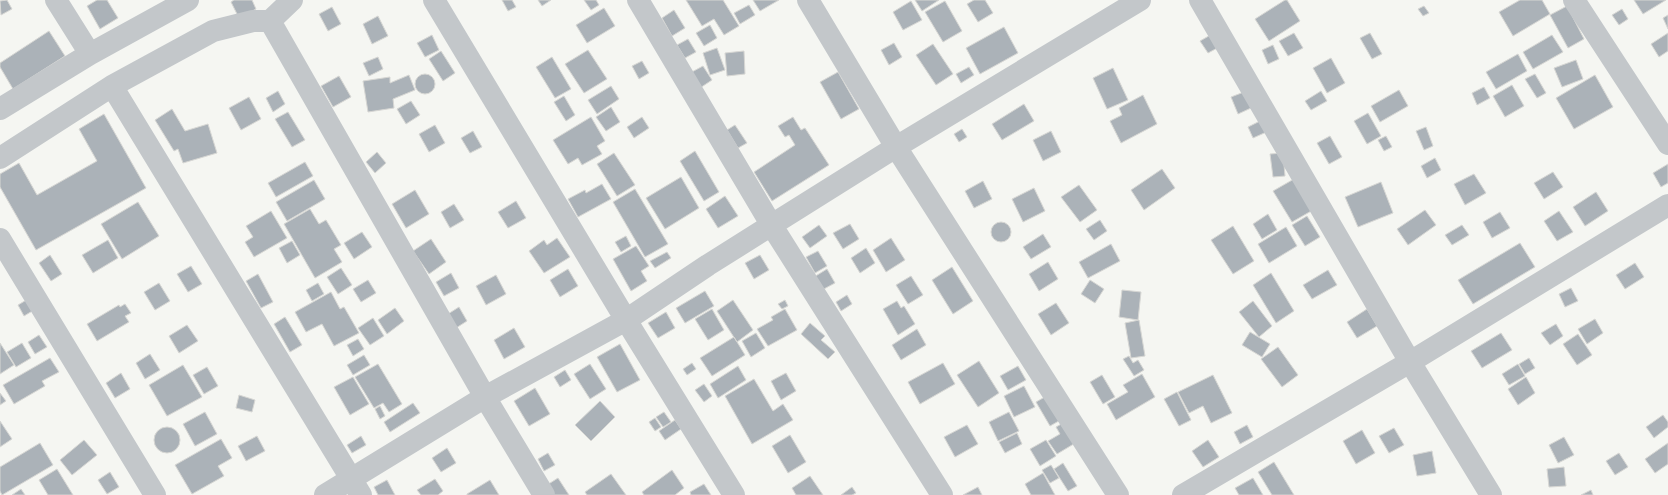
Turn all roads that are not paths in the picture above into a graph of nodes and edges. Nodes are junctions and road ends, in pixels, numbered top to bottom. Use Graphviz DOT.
graph roads {
  1 [pos="56,0"];
  2 [pos="188,0"];
  3 [pos="292,0"];
  4 [pos="434,0"];
  5 [pos="638,0"];
  6 [pos="808,0"];
  7 [pos="1140,0"];
  8 [pos="1200,0"];
  9 [pos="1574,0"];
  10 [pos="270,21"];
  11 [pos="90,54"];
  12 [pos="112,86"];
  13 [pos="0,109"];
  14 [pos="1668,144"];
  15 [pos="896,148"];
  16 [pos="0,158"];
  17 [pos="1668,205"];
  18 [pos="772,226"];
  19 [pos="0,238"];
  20 [pos="626,320"];
  21 [pos="1410,362"];
  22 [pos="485,397"];
  23 [pos="356,487"];
  24 [pos="155,495"];
  25 [pos="325,495"];
  26 [pos="544,495"];
  27 [pos="734,495"];
  28 [pos="942,495"];
  29 [pos="1118,495"];
  30 [pos="1183,495"];
  31 [pos="1491,495"];
  1 -- 11 [label="street"];
  2 -- 11 [label="street"];
  3 -- 10 [label="street"];
  4 -- 20 [label="street"];
  5 -- 18 [label="street"];
  6 -- 15 [label="street"];
  7 -- 15 [label="street"];
  8 -- 21 [label="street"];
  9 -- 14 [label="street"];
  10 -- 12 [label="street"];
  10 -- 22 [label="street"];
  11 -- 13 [label="street"];
  12 -- 16 [label="street"];
  12 -- 23 [label="street"];
  15 -- 18 [label="street"];
  15 -- 29 [label="street"];
  17 -- 21 [label="street"];
  18 -- 20 [label="street"];
  18 -- 28 [label="street"];
  19 -- 24 [label="street"];
  20 -- 22 [label="street"];
  20 -- 27 [label="street"];
  21 -- 30 [label="street"];
  21 -- 31 [label="street"];
  22 -- 23 [label="street"];
  22 -- 26 [label="street"];
  23 -- 25 [label="street"];
}
